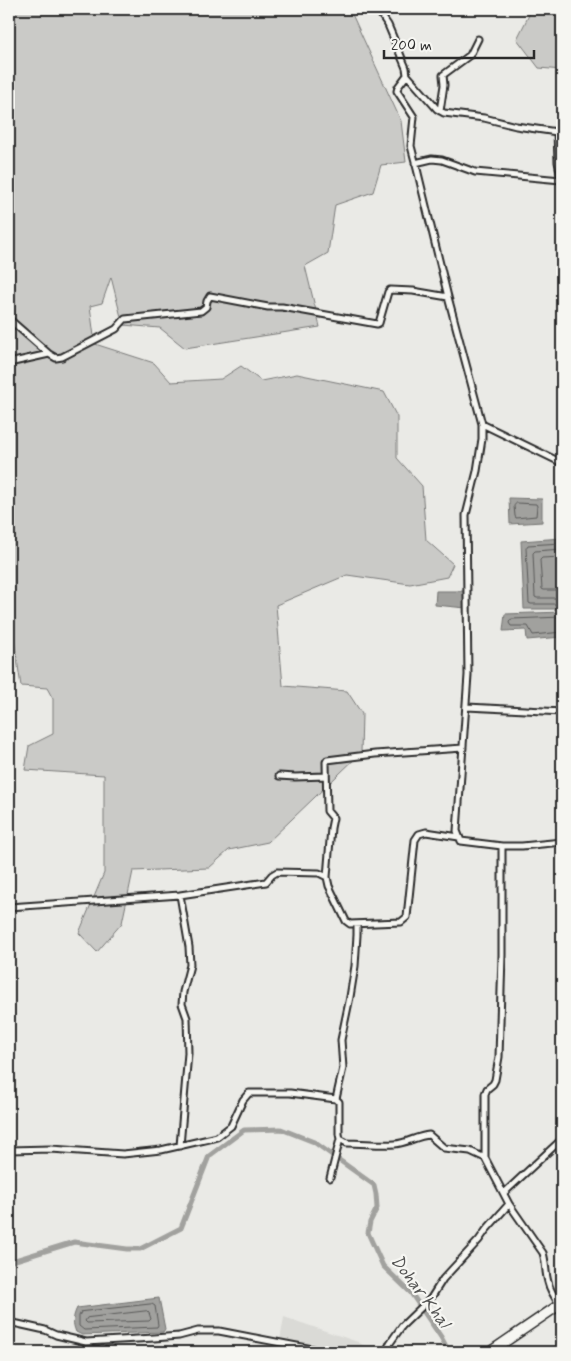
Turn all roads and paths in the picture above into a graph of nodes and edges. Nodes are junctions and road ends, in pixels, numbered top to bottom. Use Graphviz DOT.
graph roads {
  1 [pos="377,9"];
  2 [pos="478,39"];
  3 [pos="407,75"];
  4 [pos="440,111"];
  5 [pos="560,132"];
  6 [pos="415,163"];
  7 [pos="562,180"];
  8 [pos="448,297"];
  9 [pos="9,316"];
  10 [pos="49,354"];
  11 [pos="9,363"];
  12 [pos="482,424"];
  13 [pos="562,463"];
  14 [pos="467,707"];
  15 [pos="562,712"];
  16 [pos="463,748"];
  17 [pos="279,776"];
  18 [pos="326,776"];
  19 [pos="562,824"];
  20 [pos="459,837"];
  21 [pos="562,842"];
  22 [pos="502,846"];
  23 [pos="327,877"];
  24 [pos="180,895"];
  25 [pos="9,907"];
  26 [pos="357,925"];
  27 [pos="336,1099"];
  28 [pos="562,1139"];
  29 [pos="340,1140"];
  30 [pos="180,1146"];
  31 [pos="9,1150"];
  32 [pos="486,1158"];
  33 [pos="330,1178"];
  34 [pos="504,1193"];
  35 [pos="509,1204"];
  36 [pos="560,1307"];
  37 [pos="9,1322"];
  38 [pos="328,1352"];
  39 [pos="386,1352"];
  40 [pos="490,1352"];
  1 -- 3 [label="street"];
  2 -- 4 [label="street"];
  3 -- 4 [label="street"];
  3 -- 6 [label="street"];
  4 -- 5 [label="street"];
  5 -- 7 [label="street"];
  6 -- 7 [label="street"];
  6 -- 8 [label="street"];
  8 -- 10 [label="street"];
  8 -- 12 [label="street"];
  9 -- 10 [label="street"];
  10 -- 11 [label="street"];
  12 -- 13 [label="street"];
  12 -- 14 [label="street"];
  14 -- 15 [label="street"];
  14 -- 16 [label="street"];
  16 -- 18 [label="street"];
  16 -- 20 [label="street"];
  17 -- 18 [label="street"];
  18 -- 23 [label="street"];
  19 -- 21 [label="street"];
  20 -- 22 [label="street"];
  20 -- 26 [label="street"];
  21 -- 22 [label="street"];
  22 -- 32 [label="street"];
  23 -- 24 [label="street"];
  23 -- 26 [label="street"];
  24 -- 25 [label="street"];
  24 -- 30 [label="street"];
  26 -- 27 [label="street"];
  27 -- 29 [label="street"];
  27 -- 30 [label="street"];
  28 -- 34 [label="street"];
  29 -- 32 [label="street"];
  29 -- 33 [label="street"];
  30 -- 31 [label="street"];
  32 -- 34 [label="street"];
  34 -- 35 [label="street"];
  35 -- 36 [label="street"];
  35 -- 39 [label="street"];
  36 -- 40 [label="main road"];
  37 -- 38 [label="street"];
}
